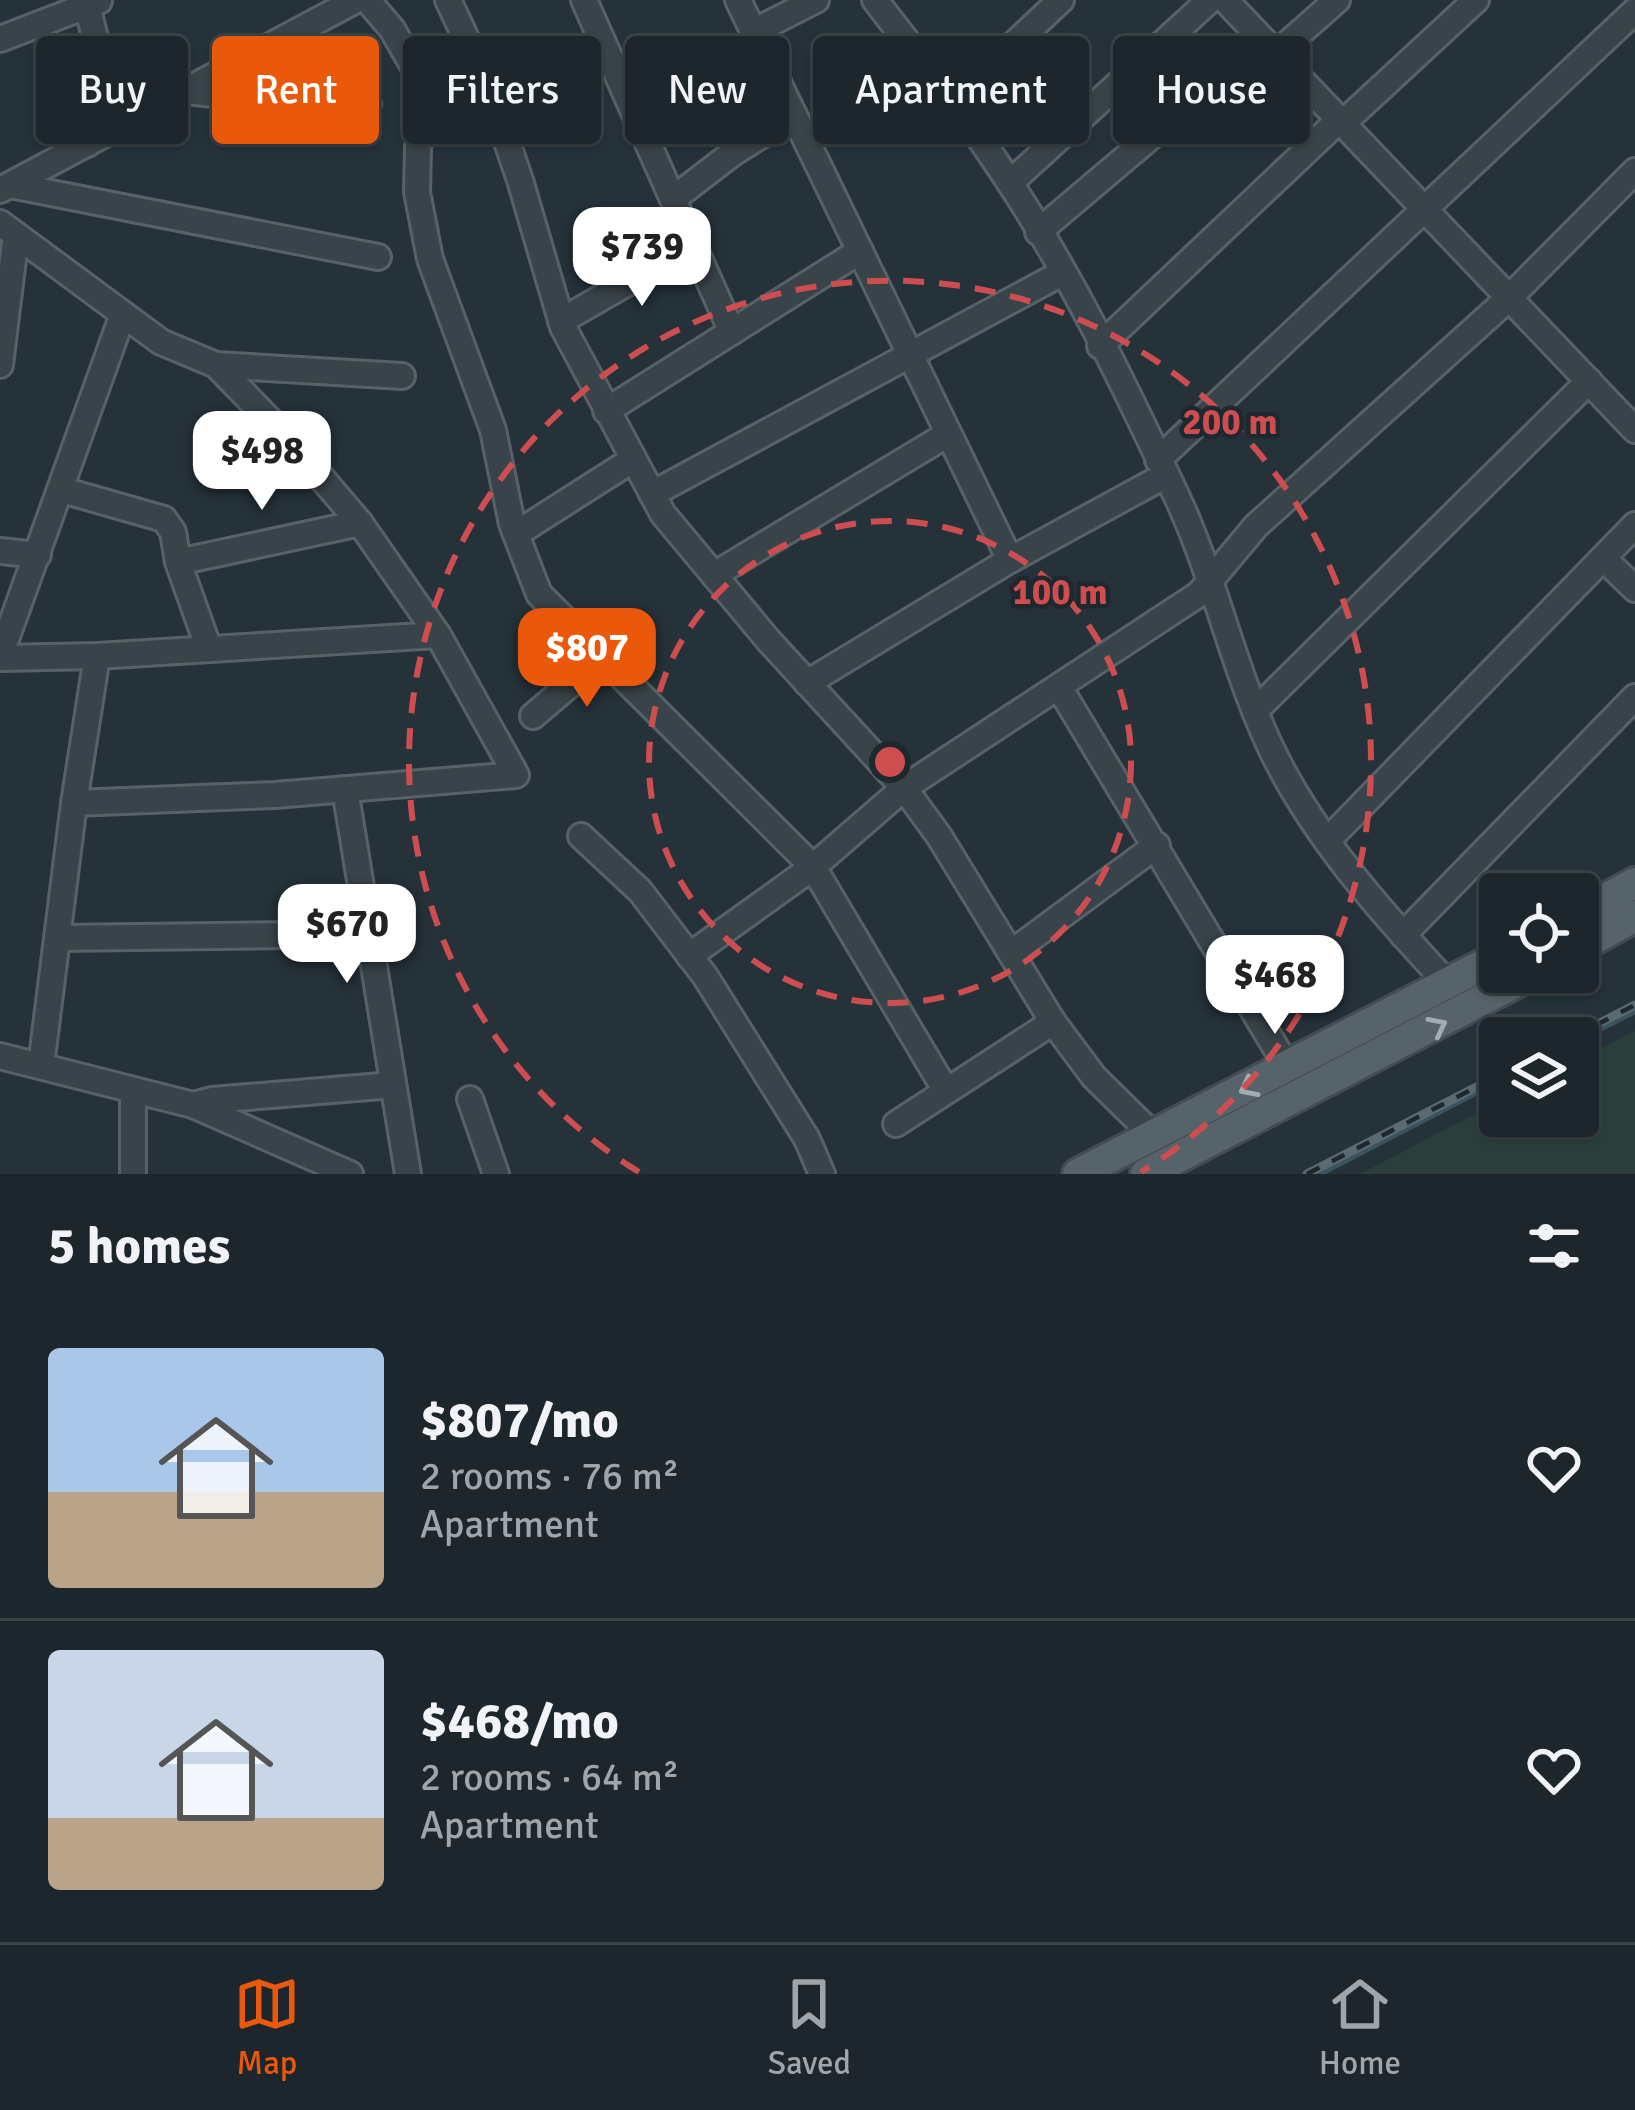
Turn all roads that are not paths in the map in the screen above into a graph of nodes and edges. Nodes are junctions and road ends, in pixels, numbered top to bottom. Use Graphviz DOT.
graph roads {
  1 [pos="356,0"];
  2 [pos="367,0"];
  3 [pos="448,0"];
  4 [pos="584,0"];
  5 [pos="738,0"];
  6 [pos="816,0"];
  7 [pos="1061,0"];
  8 [pos="1210,0"];
  9 [pos="1225,0"];
  10 [pos="1337,0"];
  11 [pos="1476,0"];
  12 [pos="94,2"];
  13 [pos="880,2"];
  14 [pos="1635,11"];
  15 [pos="754,32"];
  16 [pos="96,36"];
  17 [pos="904,36"];
  18 [pos="1023,36"];
  19 [pos="1259,36"];
  20 [pos="1286,36"];
  21 [pos="0,38"];
  22 [pos="1310,89"];
  23 [pos="188,90"];
  24 [pos="794,115"];
  25 [pos="1341,122"];
  26 [pos="86,144"];
  27 [pos="982,144"];
  28 [pos="1148,144"];
  29 [pos="1635,171"];
  30 [pos="1010,184"];
  31 [pos="5,188"];
  32 [pos="673,199"];
  33 [pos="1425,210"];
  34 [pos="8,229"];
  35 [pos="1038,232"];
  36 [pos="693,245"];
  37 [pos="860,251"];
  38 [pos="378,257"];
  39 [pos="1062,274"];
  40 [pos="1509,298"];
  41 [pos="123,314"];
  42 [pos="562,321"];
  43 [pos="731,332"];
  44 [pos="1100,346"];
  45 [pos="909,352"];
  46 [pos="0,365"];
  47 [pos="216,365"];
  48 [pos="402,376"];
  49 [pos="1588,381"];
  50 [pos="606,411"];
  51 [pos="1635,430"];
  52 [pos="948,434"];
  53 [pos="632,460"];
  54 [pos="1162,468"];
  55 [pos="62,490"];
  56 [pos="652,494"];
  57 [pos="360,523"];
  58 [pos="1635,525"];
  59 [pos="516,534"];
  60 [pos="0,551"];
  61 [pos="38,555"];
  62 [pos="1603,558"];
  63 [pos="1010,560"];
  64 [pos="178,562"];
  65 [pos="714,575"];
  66 [pos="1209,582"];
  67 [pos="1635,589"];
  68 [pos="438,635"];
  69 [pos="209,649"];
  70 [pos="97,656"];
  71 [pos="0,657"];
  72 [pos="601,658"];
  73 [pos="807,682"];
  74 [pos="1059,687"];
  75 [pos="1635,697"];
  76 [pos="1255,711"];
  77 [pos="533,716"];
  78 [pos="904,788"];
  79 [pos="346,789"];
  80 [pos="74,803"];
  81 [pos="581,836"];
  82 [pos="1328,840"];
  83 [pos="1156,845"];
  84 [pos="813,866"];
  85 [pos="1629,903"];
  86 [pos="1599,909"];
  87 [pos="1599,929"];
  88 [pos="369,934"];
  89 [pos="1403,935"];
  90 [pos="57,938"];
  91 [pos="1011,953"];
  92 [pos="689,956"];
  93 [pos="1479,967"];
  94 [pos="1448,984"];
  95 [pos="1496,993"];
  96 [pos="1053,1022"];
  97 [pos="0,1056"];
  98 [pos="41,1066"];
  99 [pos="1288,1068"];
  100 [pos="393,1085"];
  101 [pos="133,1090"];
  102 [pos="946,1091"];
  103 [pos="470,1099"];
  104 [pos="193,1105"];
  105 [pos="896,1124"];
  106 [pos="1153,1136"];
  107 [pos="133,1174"];
  108 [pos="350,1174"];
  109 [pos="407,1174"];
  110 [pos="496,1174"];
  111 [pos="822,1174"];
  112 [pos="1078,1174"];
  113 [pos="1147,1174"];
  1 -- 23 [label="street"];
  2 -- 59 [label="street"];
  3 -- 42 [label="street"];
  4 -- 32 [label="street"];
  5 -- 15 [label="street"];
  6 -- 15 [label="street"];
  7 -- 18 [label="street"];
  8 -- 30 [label="street"];
  9 -- 19 [label="street"];
  10 -- 20 [label="street"];
  11 -- 25 [label="street"];
  12 -- 16 [label="street"];
  12 -- 21 [label="street"];
  13 -- 17 [label="street"];
  14 -- 33 [label="street"];
  15 -- 24 [label="street"];
  22 -- 25 [label="street"];
  24 -- 32 [label="street"];
  24 -- 37 [label="street"];
  25 -- 33 [label="street"];
  25 -- 44 [label="street"];
  26 -- 31 [label="street"];
  27 -- 30 [label="street"];
  28 -- 35 [label="street"];
  29 -- 40 [label="street"];
  30 -- 35 [label="street"];
  31 -- 38 [label="street"];
  32 -- 36 [label="street"];
  33 -- 40 [label="street"];
  33 -- 54 [label="street"];
  34 -- 41 [label="street"];
  34 -- 46 [label="street"];
  35 -- 39 [label="street"];
  36 -- 42 [label="street"];
  36 -- 43 [label="street"];
  37 -- 43 [label="street"];
  37 -- 45 [label="street"];
  39 -- 44 [label="street"];
  39 -- 45 [label="street"];
  40 -- 49 [label="street"];
  40 -- 66 [label="street"];
  41 -- 47 [label="street"];
  41 -- 55 [label="street"];
  42 -- 50 [label="street"];
  43 -- 50 [label="street"];
  44 -- 54 [label="street"];
  45 -- 52 [label="street"];
  45 -- 56 [label="street"];
  47 -- 48 [label="street"];
  47 -- 57 [label="street"];
  49 -- 51 [label="street"];
  49 -- 76 [label="street"];
  50 -- 53 [label="street"];
  52 -- 63 [label="street"];
  52 -- 65 [label="street"];
  53 -- 56 [label="street"];
  53 -- 59 [label="street"];
  54 -- 63 [label="street"];
  54 -- 66 [label="street"];
  55 -- 61 [label="street"];
  55 -- 64 [label="street"];
  56 -- 65 [label="street"];
  57 -- 64 [label="street"];
  57 -- 68 [label="street"];
  58 -- 62 [label="street"];
  59 -- 72 [label="street"];
  60 -- 61 [label="street"];
  61 -- 71 [label="street"];
  62 -- 67 [label="street"];
  62 -- 82 [label="street"];
  63 -- 73 [label="street"];
  64 -- 69 [label="street"];
  65 -- 73 [label="street"];
  66 -- 74 [label="street"];
  66 -- 76 [label="street"];
  68 -- 69 [label="street"];
  68 -- 79 [label="street"];
  69 -- 70 [label="street"];
  70 -- 71 [label="street"];
  70 -- 80 [label="street"];
  72 -- 77 [label="street"];
  72 -- 84 [label="street"];
  73 -- 78 [label="street"];
  74 -- 78 [label="street"];
  74 -- 83 [label="street"];
  75 -- 89 [label="street"];
  76 -- 82 [label="street"];
  78 -- 84 [label="street"];
  78 -- 91 [label="street"];
  79 -- 80 [label="street"];
  79 -- 88 [label="street"];
  80 -- 90 [label="street"];
  81 -- 92 [label="street"];
  82 -- 89 [label="street"];
  83 -- 91 [label="street"];
  83 -- 99 [label="street"];
  84 -- 92 [label="street"];
  84 -- 102 [label="street"];
  85 -- 86 [label="main road"];
  85 -- 87 [label="main road"];
  88 -- 90 [label="street"];
  88 -- 100 [label="street"];
  89 -- 94 [label="street"];
  90 -- 98 [label="street"];
  91 -- 96 [label="street"];
  92 -- 111 [label="street"];
  93 -- 94 [label="main road"];
  94 -- 99 [label="main road"];
  113 -- 95 [label="main road, one-way"];
  96 -- 102 [label="street"];
  96 -- 106 [label="street"];
  97 -- 98 [label="street"];
  98 -- 101 [label="street"];
  99 -- 106 [label="main road, one-way"];
  100 -- 104 [label="street"];
  100 -- 109 [label="street"];
  101 -- 104 [label="street"];
  101 -- 107 [label="street"];
  102 -- 105 [label="street"];
  103 -- 110 [label="street"];
  104 -- 108 [label="street"];
  106 -- 112 [label="main road"];
}
